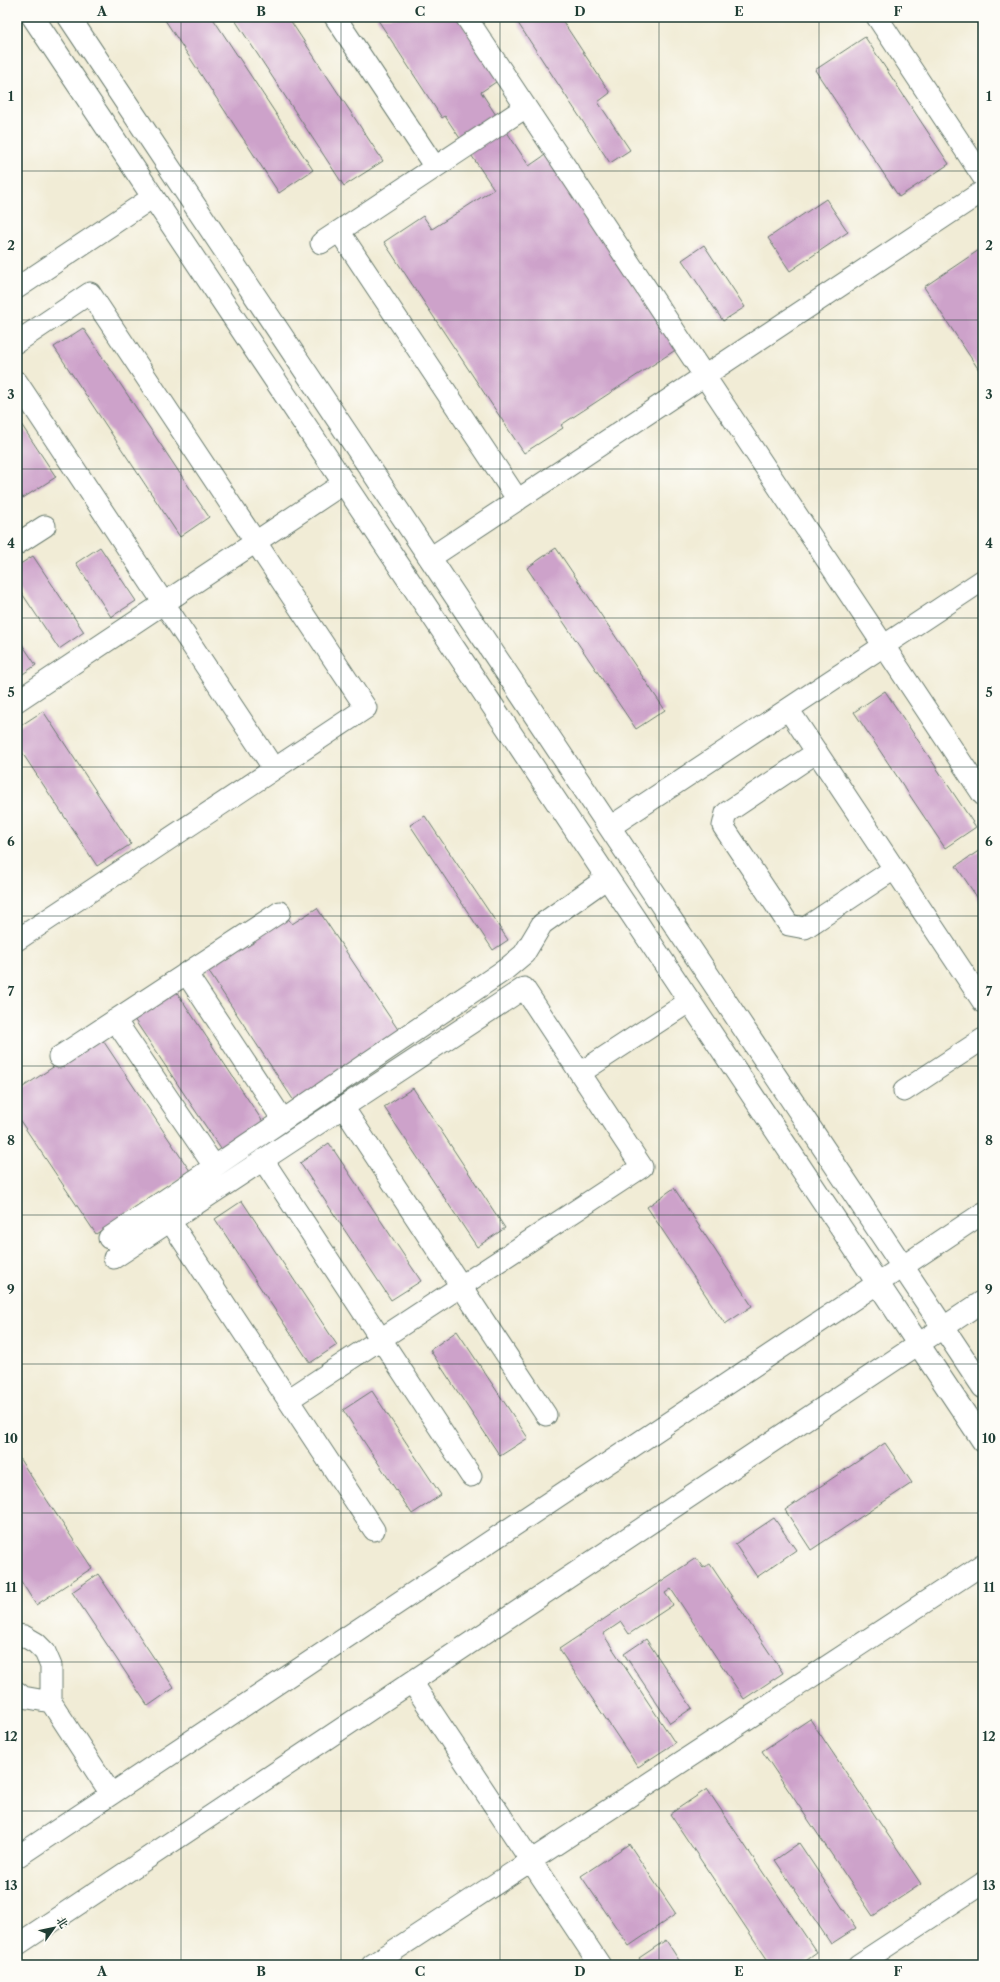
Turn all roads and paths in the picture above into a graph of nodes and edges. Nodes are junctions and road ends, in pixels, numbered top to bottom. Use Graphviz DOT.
graph roads {
  1 [pos="33,17"];
  2 [pos="69,17"];
  3 [pos="335,17"];
  4 [pos="466,17"];
  5 [pos="877,17"];
  6 [pos="526,107"];
  7 [pos="435,167"];
  8 [pos="983,177"];
  9 [pos="983,191"];
  10 [pos="153,197"];
  11 [pos="339,231"];
  12 [pos="321,243"];
  13 [pos="17,288"];
  14 [pos="17,342"];
  15 [pos="704,376"];
  16 [pos="17,382"];
  17 [pos="344,483"];
  18 [pos="518,500"];
  19 [pos="45,526"];
  20 [pos="256,542"];
  21 [pos="17,544"];
  22 [pos="430,558"];
  23 [pos="983,580"];
  24 [pos="164,603"];
  25 [pos="884,646"];
  26 [pos="17,701"];
  27 [pos="788,709"];
  28 [pos="817,752"];
  29 [pos="274,769"];
  30 [pos="983,795"];
  31 [pos="610,827"];
  32 [pos="894,869"];
  33 [pos="608,878"];
  34 [pos="280,912"];
  35 [pos="17,940"];
  36 [pos="186,973"];
  37 [pos="690,1001"];
  38 [pos="983,1002"];
  39 [pos="114,1020"];
  40 [pos="983,1039"];
  41 [pos="59,1057"];
  42 [pos="580,1073"];
  43 [pos="904,1091"];
  44 [pos="343,1107"];
  45 [pos="283,1120"];
  46 [pos="263,1160"];
  47 [pos="214,1166"];
  48 [pos="983,1213"];
  49 [pos="170,1221"];
  50 [pos="109,1238"];
  51 [pos="114,1258"];
  52 [pos="903,1267"];
  53 [pos="878,1284"];
  54 [pos="461,1286"];
  55 [pos="983,1301"];
  56 [pos="943,1327"];
  57 [pos="381,1339"];
  58 [pos="918,1344"];
  59 [pos="983,1387"];
  60 [pos="288,1400"];
  61 [pos="546,1415"];
  62 [pos="983,1441"];
  63 [pos="471,1476"];
  64 [pos="374,1530"];
  65 [pos="983,1564"];
  66 [pos="17,1635"];
  67 [pos="412,1682"];
  68 [pos="17,1692"];
  69 [pos="51,1702"];
  70 [pos="111,1794"];
  71 [pos="17,1857"];
  72 [pos="531,1861"];
  73 [pos="983,1883"];
  74 [pos="17,1944"];
  75 [pos="372,1965"];
  76 [pos="600,1965"];
  77 [pos="858,1965"];
  1 -- 10 [label="main road"];
  2 -- 22 [label="main road"];
  3 -- 7 [label="street"];
  4 -- 6 [label="street"];
  5 -- 8 [label="street"];
  6 -- 7 [label="street"];
  6 -- 15 [label="street"];
  7 -- 11 [label="street"];
  9 -- 15 [label="street"];
  10 -- 13 [label="street"];
  10 -- 17 [label="main road"];
  11 -- 12 [label="street"];
  11 -- 18 [label="street"];
  14 -- 20 [label="street"];
  15 -- 18 [label="street"];
  15 -- 25 [label="street"];
  16 -- 24 [label="street"];
  17 -- 20 [label="street"];
  17 -- 33 [label="main road"];
  18 -- 22 [label="street"];
  19 -- 21 [label="street"];
  20 -- 24 [label="street"];
  20 -- 29 [label="street"];
  22 -- 31 [label="main road"];
  23 -- 25 [label="street"];
  24 -- 26 [label="street"];
  24 -- 29 [label="street"];
  25 -- 27 [label="street"];
  25 -- 30 [label="street"];
  27 -- 28 [label="street"];
  27 -- 31 [label="street"];
  28 -- 32 [label="street"];
  28 -- 32 [label="street"];
  29 -- 35 [label="street"];
  31 -- 52 [label="main road"];
  32 -- 38 [label="street"];
  33 -- 37 [label="main road"];
  33 -- 45 [label="street"];
  34 -- 36 [label="street"];
  36 -- 39 [label="street"];
  36 -- 45 [label="street"];
  37 -- 42 [label="street"];
  37 -- 53 [label="main road"];
  39 -- 41 [label="street"];
  39 -- 47 [label="street"];
  40 -- 43 [label="street"];
  42 -- 44 [label="street"];
  42 -- 54 [label="street"];
  44 -- 46 [label="street"];
  44 -- 54 [label="street"];
  45 -- 47 [label="street"];
  46 -- 49 [label="street"];
  46 -- 57 [label="street"];
  47 -- 50 [label="street"];
  48 -- 52 [label="street"];
  49 -- 51 [label="street"];
  49 -- 60 [label="street"];
  52 -- 53 [label="street"];
  52 -- 56 [label="main road"];
  53 -- 58 [label="main road"];
  53 -- 70 [label="street"];
  54 -- 57 [label="street"];
  54 -- 61 [label="street"];
  55 -- 56 [label="street"];
  56 -- 58 [label="street"];
  56 -- 59 [label="main road"];
  57 -- 60 [label="street"];
  57 -- 63 [label="street"];
  58 -- 62 [label="main road"];
  58 -- 67 [label="street"];
  60 -- 64 [label="street"];
  65 -- 72 [label="street"];
  66 -- 69 [label="street"];
  67 -- 72 [label="street"];
  67 -- 74 [label="street"];
  68 -- 69 [label="street"];
  69 -- 70 [label="street"];
  70 -- 71 [label="street"];
  72 -- 75 [label="street"];
  72 -- 76 [label="street"];
  73 -- 77 [label="street"];
}
